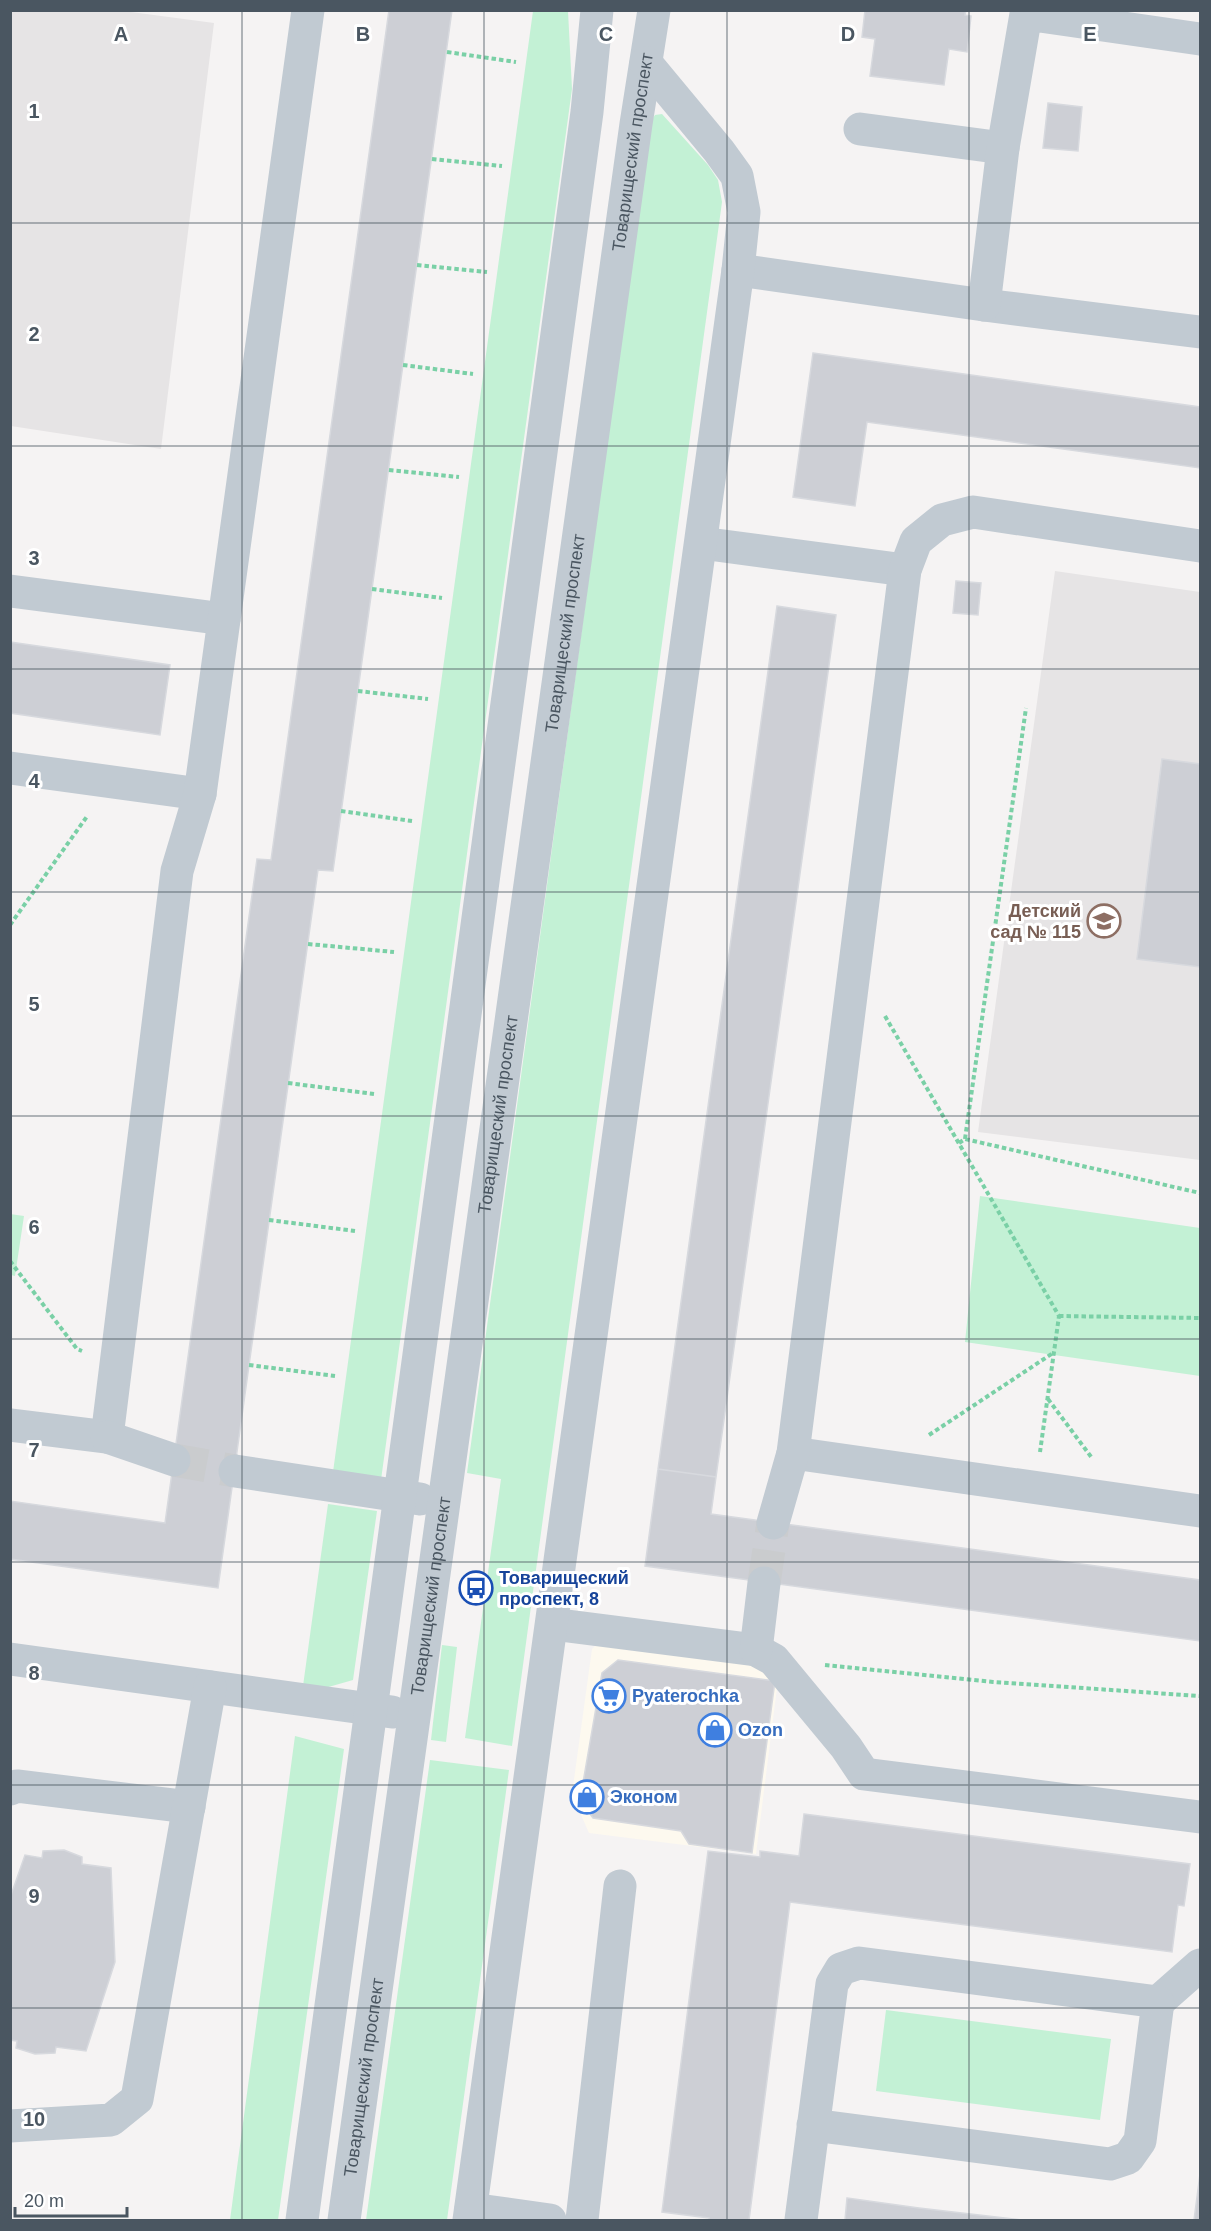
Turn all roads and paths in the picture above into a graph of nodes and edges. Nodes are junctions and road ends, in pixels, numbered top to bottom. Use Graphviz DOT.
graph roads {
  1 [pos="308,10"];
  2 [pos="597,10"];
  3 [pos="654,10"];
  4 [pos="1200,39"];
  5 [pos="447,52"];
  6 [pos="516,62"];
  7 [pos="646,63"];
  8 [pos="860,129"];
  9 [pos="1003,148"];
  10 [pos="432,159"];
  11 [pos="501,166"];
  12 [pos="417,265"];
  13 [pos="738,270"];
  14 [pos="487,272"];
  15 [pos="984,305"];
  16 [pos="1200,332"];
  17 [pos="403,364"];
  18 [pos="473,374"];
  19 [pos="389,470"];
  20 [pos="459,477"];
  21 [pos="701,543"];
  22 [pos="1200,546"];
  23 [pos="905,570"];
  24 [pos="372,589"];
  25 [pos="10,591"];
  26 [pos="442,598"];
  27 [pos="224,619"];
  28 [pos="358,691"];
  29 [pos="428,699"];
  30 [pos="1026,708"];
  31 [pos="10,768"];
  32 [pos="111,782"];
  33 [pos="200,794"];
  34 [pos="341,811"];
  35 [pos="412,821"];
  36 [pos="10,925"];
  37 [pos="308,944"];
  38 [pos="394,952"];
  39 [pos="884,1013"];
  40 [pos="288,1083"];
  41 [pos="374,1094"];
  42 [pos="965,1139"];
  43 [pos="959,1143"];
  44 [pos="1200,1193"];
  45 [pos="269,1220"];
  46 [pos="355,1231"];
  47 [pos="10,1261"];
  48 [pos="1059,1316"];
  49 [pos="1200,1318"];
  50 [pos="1054,1353"];
  51 [pos="116,1365"];
  52 [pos="249,1365"];
  53 [pos="336,1376"];
  54 [pos="1047,1398"];
  55 [pos="10,1425"];
  56 [pos="106,1437"];
  57 [pos="793,1453"];
  58 [pos="174,1460"];
  59 [pos="884,1466"];
  60 [pos="234,1471"];
  61 [pos="1035,1487"];
  62 [pos="398,1496"];
  63 [pos="1123,1500"];
  64 [pos="444,1502"];
  65 [pos="1200,1511"];
  66 [pos="773,1523"];
  67 [pos="764,1582"];
  68 [pos="552,1624"];
  69 [pos="765,1655"];
  70 [pos="10,1659"];
  71 [pos="210,1687"];
  72 [pos="1200,1696"];
  73 [pos="370,1709"];
  74 [pos="414,1715"];
  75 [pos="10,1789"];
  76 [pos="189,1807"];
  77 [pos="1200,1817"];
  78 [pos="620,1886"];
  79 [pos="1200,1965"];
  80 [pos="1158,2002"];
  81 [pos="813,2125"];
  82 [pos="10,2126"];
  83 [pos="470,2215"];
  84 [pos="302,2220"];
  85 [pos="344,2220"];
  86 [pos="550,2220"];
  87 [pos="582,2220"];
  88 [pos="801,2220"];
  1 -- 27 [label="street"];
  2 -- 62 [label="street"];
  3 -- 7 [label="street, Товарищеский проспект"];
  4 -- 9 [label="street"];
  5 -- 6 [label="path"];
  7 -- 13 [label="street"];
  7 -- 64 [label="street, Товарищеский проспект"];
  8 -- 9 [label="street"];
  9 -- 15 [label="street"];
  10 -- 11 [label="path"];
  12 -- 14 [label="path"];
  13 -- 15 [label="street"];
  13 -- 21 [label="street"];
  15 -- 16 [label="street"];
  17 -- 18 [label="path"];
  19 -- 20 [label="path"];
  21 -- 23 [label="street"];
  21 -- 68 [label="street"];
  22 -- 23 [label="street"];
  23 -- 57 [label="street"];
  24 -- 26 [label="path"];
  25 -- 27 [label="street"];
  27 -- 33 [label="street"];
  28 -- 29 [label="path"];
  30 -- 42 [label="path"];
  31 -- 32 [label="street"];
  32 -- 33 [label="street"];
  32 -- 36 [label="path"];
  33 -- 51 [label="street"];
  34 -- 35 [label="path"];
  37 -- 38 [label="path"];
  39 -- 43 [label="path"];
  40 -- 41 [label="path"];
  42 -- 43 [label="path"];
  42 -- 44 [label="path"];
  43 -- 48 [label="path"];
  45 -- 46 [label="path"];
  47 -- 51 [label="path"];
  48 -- 49 [label="path"];
  48 -- 50 [label="path"];
  50 -- 54 [label="path"];
  50 -- 59 [label="path"];
  51 -- 56 [label="street"];
  52 -- 53 [label="path"];
  54 -- 61 [label="path"];
  54 -- 63 [label="path"];
  55 -- 56 [label="street"];
  56 -- 58 [label="street"];
  57 -- 59 [label="street"];
  57 -- 66 [label="street"];
  59 -- 61 [label="street"];
  60 -- 62 [label="street"];
  61 -- 63 [label="street"];
  62 -- 64 [label="street"];
  62 -- 73 [label="street"];
  63 -- 65 [label="street"];
  64 -- 74 [label="street, Товарищеский проспект"];
  67 -- 69 [label="street"];
  68 -- 69 [label="street"];
  68 -- 83 [label="street"];
  69 -- 72 [label="path"];
  69 -- 77 [label="street"];
  70 -- 71 [label="street"];
  71 -- 73 [label="street"];
  71 -- 76 [label="street"];
  73 -- 74 [label="street"];
  73 -- 84 [label="street"];
  74 -- 85 [label="street, Товарищеский проспект"];
  75 -- 76 [label="street"];
  76 -- 82 [label="street"];
  78 -- 87 [label="street"];
  79 -- 80 [label="street"];
  80 -- 81 [label="street"];
  80 -- 81 [label="street"];
  81 -- 88 [label="street"];
  83 -- 86 [label="street"];
}
